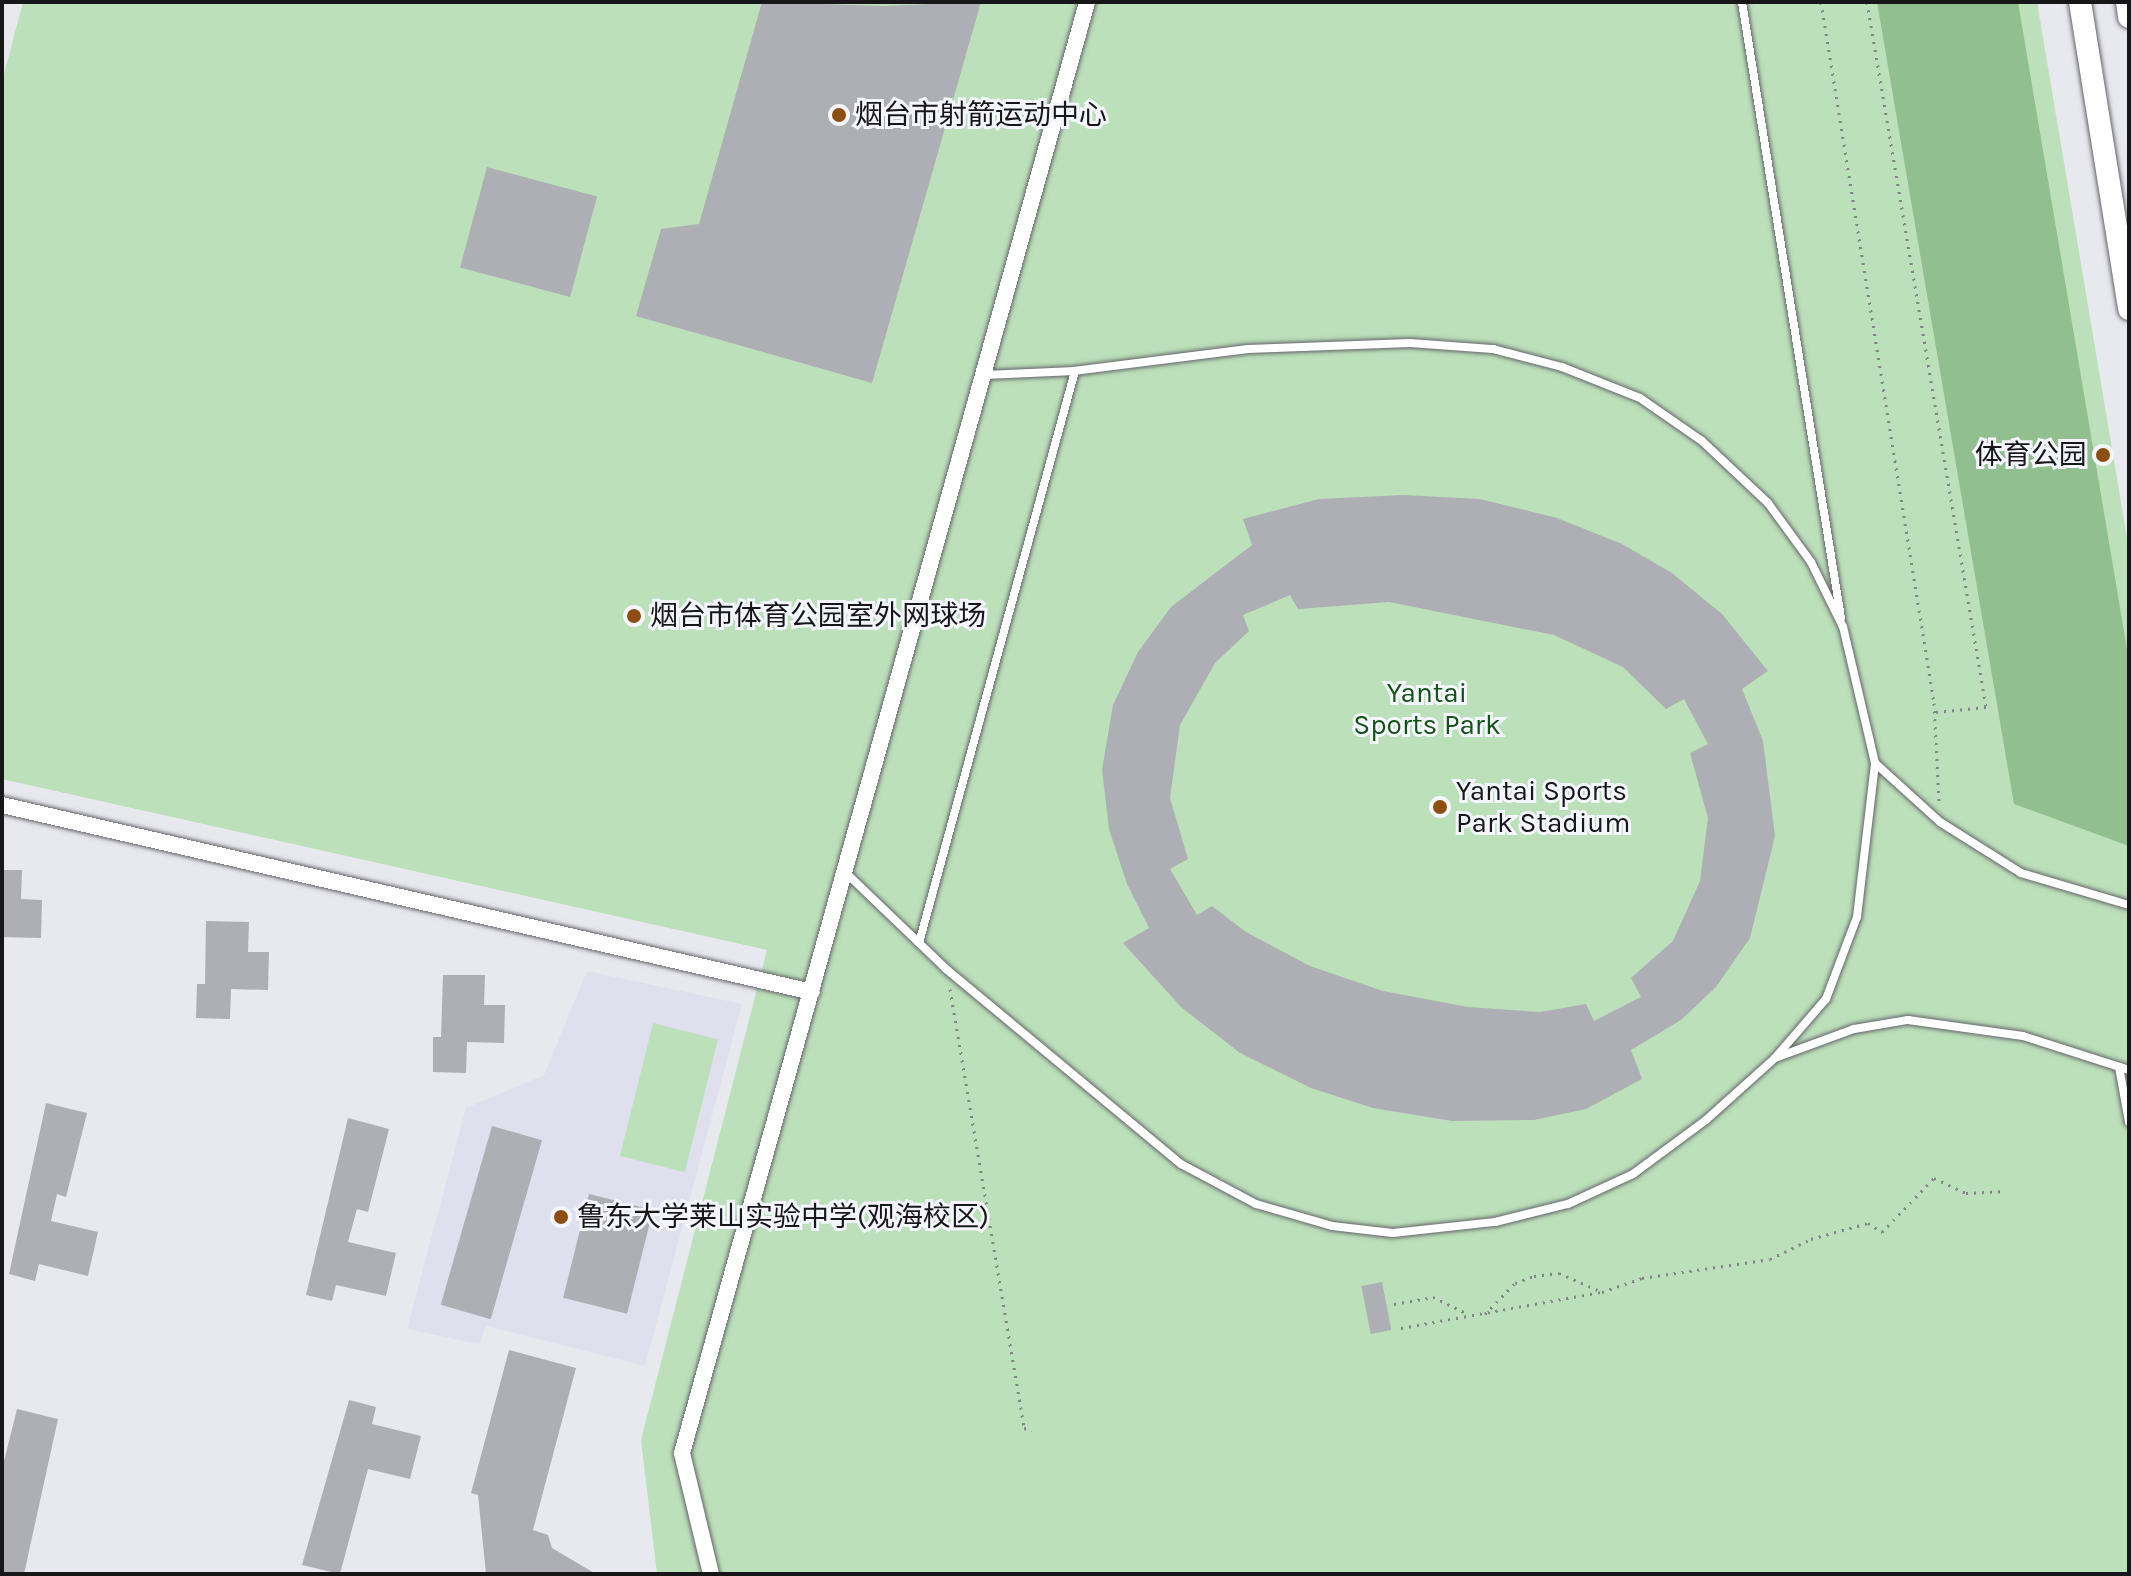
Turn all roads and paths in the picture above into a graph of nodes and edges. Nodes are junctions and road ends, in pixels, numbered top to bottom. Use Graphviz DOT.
graph roads {
  1 [pos="1087,2"];
  2 [pos="1742,2"];
  3 [pos="1821,2"];
  4 [pos="1867,2"];
  5 [pos="2080,2"];
  6 [pos="2127,2"];
  7 [pos="2129,17"];
  8 [pos="2129,309"];
  9 [pos="1075,371"];
  10 [pos="985,375"];
  11 [pos="1843,627"];
  12 [pos="1935,712"];
  13 [pos="1875,763"];
  14 [pos="2,805"];
  15 [pos="1940,822"];
  16 [pos="846,873"];
  17 [pos="2129,905"];
  18 [pos="919,943"];
  19 [pos="946,969"];
  20 [pos="812,992"];
  21 [pos="1775,1058"];
  22 [pos="2119,1067"];
  23 [pos="2129,1070"];
  24 [pos="2129,1122"];
  25 [pos="2001,1191"];
  26 [pos="1602,1292"];
  27 [pos="1394,1304"];
  28 [pos="1466,1313"];
  29 [pos="1485,1314"];
  30 [pos="1401,1328"];
  31 [pos="1032,1430"];
  32 [pos="711,1574"];
  1 -- 10 [label="street"];
  2 -- 11 [label="lane"];
  3 -- 12 [label="path"];
  4 -- 12 [label="path"];
  5 -- 8 [label="main road"];
  6 -- 7 [label="main road"];
  9 -- 10 [label="lane"];
  9 -- 11 [label="lane"];
  9 -- 18 [label="lane"];
  10 -- 16 [label="street"];
  11 -- 13 [label="lane"];
  12 -- 15 [label="path"];
  13 -- 15 [label="lane"];
  13 -- 21 [label="lane"];
  14 -- 20 [label="street"];
  15 -- 17 [label="lane"];
  16 -- 18 [label="lane"];
  16 -- 20 [label="street"];
  18 -- 19 [label="lane"];
  19 -- 21 [label="lane"];
  19 -- 31 [label="path"];
  20 -- 32 [label="street"];
  21 -- 22 [label="lane"];
  22 -- 23 [label="lane"];
  22 -- 24 [label="lane"];
  25 -- 26 [label="path"];
  26 -- 29 [label="path"];
  26 -- 29 [label="path"];
  27 -- 28 [label="path"];
  28 -- 29 [label="path"];
  28 -- 30 [label="path"];
}
